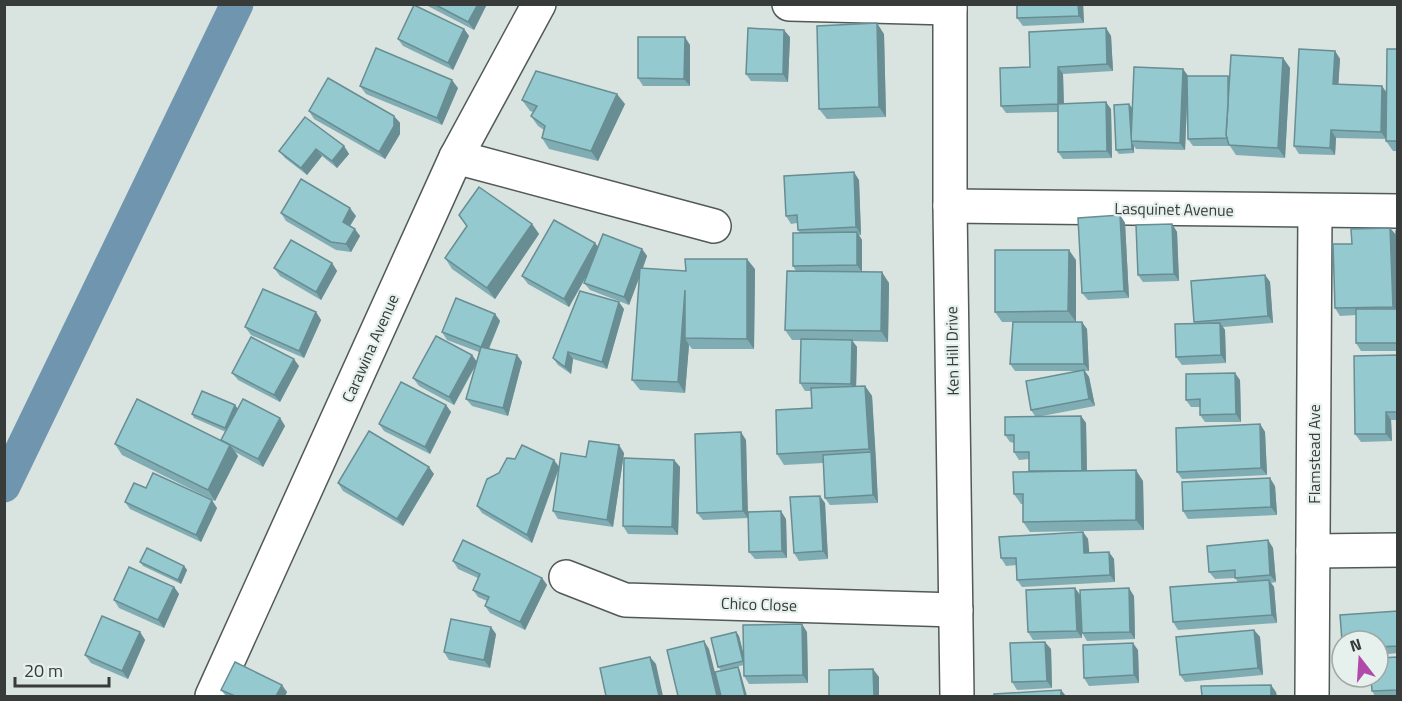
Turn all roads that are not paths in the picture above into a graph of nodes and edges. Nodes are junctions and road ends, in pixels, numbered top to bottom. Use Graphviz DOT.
graph roads {
  1 [pos="539,4"];
  2 [pos="789,4"];
  3 [pos="950,6"];
  4 [pos="456,157"];
  5 [pos="950,206"];
  6 [pos="1315,211"];
  7 [pos="1398,211"];
  8 [pos="714,226"];
  9 [pos="1398,550"];
  10 [pos="1313,551"];
  11 [pos="566,577"];
  12 [pos="956,610"];
  13 [pos="212,696"];
  14 [pos="957,696"];
  15 [pos="1312,696"];
  1 -- 4 [label="street, Carawina Avenue"];
  2 -- 3 [label="street"];
  3 -- 5 [label="street, Ken Hill Drive"];
  4 -- 8 [label="street"];
  4 -- 13 [label="street, Carawina Avenue"];
  5 -- 6 [label="street, Lasquinet Avenue"];
  5 -- 12 [label="street, Ken Hill Drive"];
  6 -- 7 [label="street, Lasquinet Avenue"];
  6 -- 10 [label="street, Flamstead Ave"];
  9 -- 10 [label="street"];
  10 -- 15 [label="street, Flamstead Ave"];
  11 -- 12 [label="street, Chico Close"];
  12 -- 14 [label="street, Ken Hill Drive"];
}
